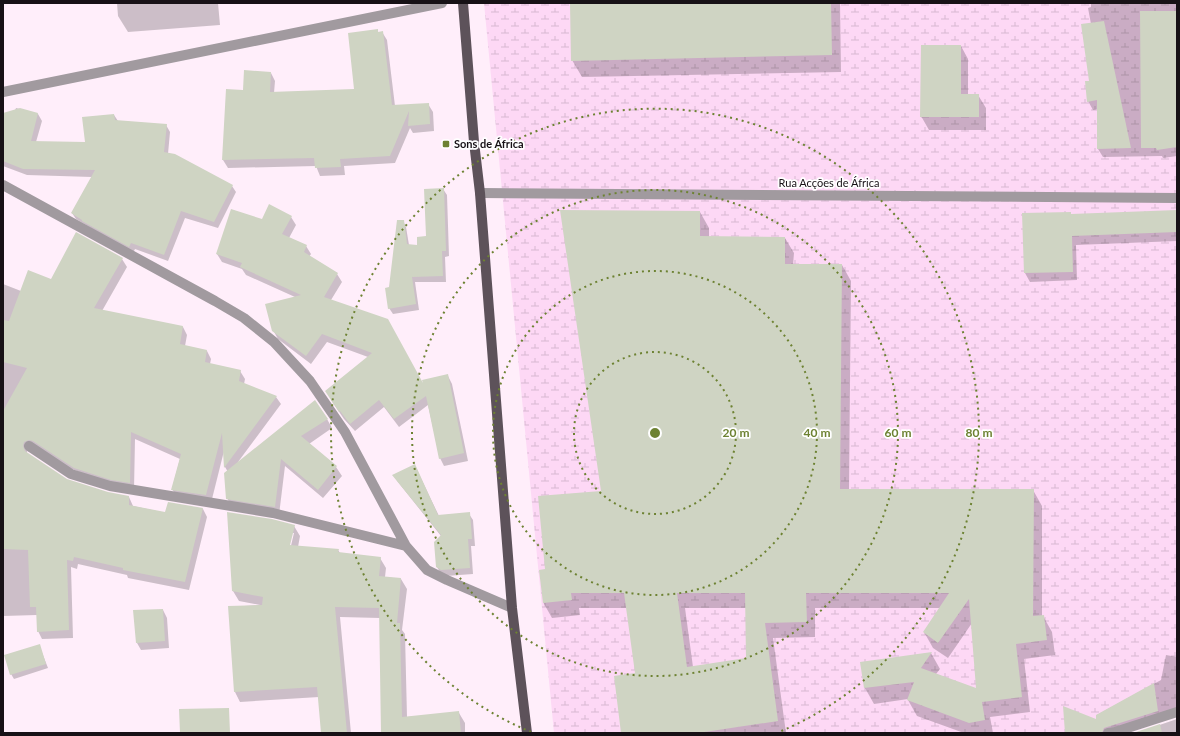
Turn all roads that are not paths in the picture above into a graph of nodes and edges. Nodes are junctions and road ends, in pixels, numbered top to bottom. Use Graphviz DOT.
graph roads {
  1 [pos="442,3"];
  2 [pos="463,3"];
  3 [pos="3,92"];
  4 [pos="3,185"];
  5 [pos="480,193"];
  6 [pos="1177,198"];
  7 [pos="29,446"];
  8 [pos="406,546"];
  9 [pos="512,608"];
  10 [pos="1177,712"];
  11 [pos="527,733"];
  12 [pos="1108,733"];
  1 -- 3 [label="street"];
  2 -- 5 [label="main road"];
  4 -- 8 [label="street"];
  5 -- 6 [label="street, Rua Acções de África"];
  5 -- 9 [label="main road"];
  7 -- 8 [label="street"];
  8 -- 9 [label="street"];
  9 -- 11 [label="main road"];
  10 -- 12 [label="street"];
}
